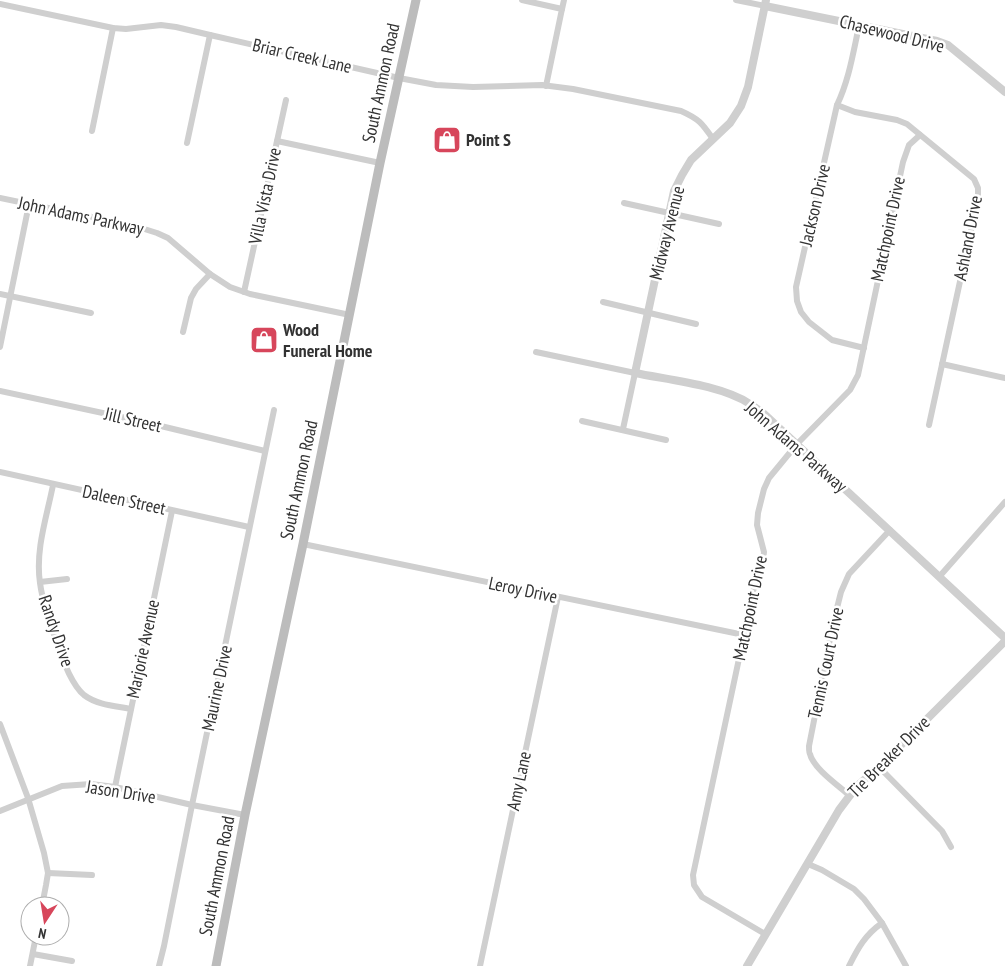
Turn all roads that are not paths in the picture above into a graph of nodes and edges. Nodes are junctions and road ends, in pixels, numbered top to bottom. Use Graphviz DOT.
graph roads {
  1 [pos="416,0"];
  2 [pos="522,0"];
  3 [pos="564,0"];
  4 [pos="736,0"];
  5 [pos="765,3"];
  6 [pos="0,4"];
  7 [pos="562,9"];
  8 [pos="859,26"];
  9 [pos="113,28"];
  10 [pos="210,35"];
  11 [pos="399,78"];
  12 [pos="546,86"];
  13 [pos="1005,92"];
  14 [pos="286,100"];
  15 [pos="837,105"];
  16 [pos="92,131"];
  17 [pos="920,135"];
  18 [pos="713,139"];
  19 [pos="277,141"];
  20 [pos="187,143"];
  21 [pos="380,163"];
  22 [pos="0,198"];
  23 [pos="624,202"];
  24 [pos="29,204"];
  25 [pos="670,213"];
  26 [pos="719,224"];
  27 [pos="210,274"];
  28 [pos="244,292"];
  29 [pos="0,294"];
  30 [pos="10,296"];
  31 [pos="603,302"];
  32 [pos="91,313"];
  33 [pos="648,313"];
  34 [pos="350,315"];
  35 [pos="696,324"];
  36 [pos="183,332"];
  37 [pos="0,347"];
  38 [pos="864,348"];
  39 [pos="536,352"];
  40 [pos="942,364"];
  41 [pos="635,373"];
  42 [pos="1005,378"];
  43 [pos="0,391"];
  44 [pos="274,410"];
  45 [pos="582,420"];
  46 [pos="929,425"];
  47 [pos="623,429"];
  48 [pos="666,440"];
  49 [pos="797,444"];
  50 [pos="265,450"];
  51 [pos="0,472"];
  52 [pos="53,485"];
  53 [pos="1005,502"];
  54 [pos="172,511"];
  55 [pos="249,527"];
  56 [pos="890,530"];
  57 [pos="303,544"];
  58 [pos="940,577"];
  59 [pos="68,579"];
  60 [pos="40,582"];
  61 [pos="558,597"];
  62 [pos="744,635"];
  63 [pos="1005,640"];
  64 [pos="131,709"];
  65 [pos="0,724"];
  66 [pos="879,767"];
  67 [pos="115,787"];
  68 [pos="849,796"];
  69 [pos="28,798"];
  70 [pos="192,805"];
  71 [pos="0,811"];
  72 [pos="245,815"];
  73 [pos="951,847"];
  74 [pos="808,864"];
  75 [pos="48,872"];
  76 [pos="92,875"];
  77 [pos="44,896"];
  78 [pos="882,923"];
  79 [pos="765,934"];
  80 [pos="34,946"];
  81 [pos="33,954"];
  82 [pos="72,961"];
  83 [pos="30,966"];
  84 [pos="158,966"];
  85 [pos="216,966"];
  86 [pos="480,966"];
  87 [pos="748,966"];
  88 [pos="849,966"];
  89 [pos="906,966"];
  1 -- 11 [label="main road, South Ammon Road"];
  2 -- 7 [label="street"];
  3 -- 7 [label="street"];
  4 -- 5 [label="street"];
  5 -- 8 [label="street, Chasewood Drive"];
  5 -- 18 [label="street, Midway Avenue"];
  6 -- 9 [label="street, Briar Creek Lane"];
  7 -- 12 [label="street"];
  8 -- 13 [label="street, Chasewood Drive"];
  8 -- 15 [label="street, Jackson Drive"];
  9 -- 10 [label="street, Briar Creek Lane"];
  9 -- 16 [label="street"];
  10 -- 11 [label="street, Briar Creek Lane"];
  10 -- 20 [label="street"];
  11 -- 12 [label="street, Briar Creek Lane"];
  11 -- 21 [label="main road, South Ammon Road"];
  12 -- 18 [label="street, Briar Creek Lane"];
  14 -- 19 [label="street, Villa Vista Drive"];
  15 -- 17 [label="street, Ashland Drive"];
  15 -- 38 [label="street, Jackson Drive"];
  17 -- 38 [label="street, Matchpoint Drive"];
  17 -- 40 [label="street, Ashland Drive"];
  18 -- 25 [label="street, Midway Avenue"];
  19 -- 21 [label="street"];
  19 -- 28 [label="street, Villa Vista Drive"];
  21 -- 34 [label="main road, South Ammon Road"];
  22 -- 24 [label="street, John Adams Parkway"];
  23 -- 25 [label="street"];
  24 -- 27 [label="street, John Adams Parkway"];
  24 -- 30 [label="street"];
  25 -- 26 [label="street"];
  25 -- 33 [label="street, Midway Avenue"];
  27 -- 28 [label="street, John Adams Parkway"];
  27 -- 36 [label="street"];
  28 -- 34 [label="street, John Adams Parkway"];
  29 -- 30 [label="street"];
  30 -- 32 [label="street"];
  30 -- 37 [label="street"];
  31 -- 33 [label="street"];
  33 -- 35 [label="street"];
  33 -- 41 [label="street, Midway Avenue"];
  34 -- 57 [label="main road, South Ammon Road"];
  38 -- 49 [label="street, Matchpoint Drive"];
  39 -- 41 [label="street, John Adams Parkway"];
  40 -- 42 [label="street"];
  40 -- 46 [label="street, Ashland Drive"];
  41 -- 47 [label="street, Midway Avenue"];
  41 -- 49 [label="street, John Adams Parkway"];
  43 -- 50 [label="street, Jill Street"];
  44 -- 50 [label="street, Maurine Drive"];
  45 -- 47 [label="street"];
  47 -- 48 [label="street"];
  49 -- 56 [label="street, John Adams Parkway"];
  49 -- 62 [label="street, Matchpoint Drive"];
  50 -- 55 [label="street, Maurine Drive"];
  51 -- 52 [label="street, Daleen Street"];
  52 -- 54 [label="street, Daleen Street"];
  52 -- 60 [label="street, Randy Drive"];
  53 -- 58 [label="street"];
  54 -- 55 [label="street, Daleen Street"];
  54 -- 64 [label="street, Marjorie Avenue"];
  55 -- 70 [label="street, Maurine Drive"];
  56 -- 58 [label="street, John Adams Parkway"];
  56 -- 68 [label="street, Tennis Court Drive"];
  57 -- 61 [label="street, Leroy Drive"];
  57 -- 72 [label="main road, South Ammon Road"];
  58 -- 63 [label="street, John Adams Parkway"];
  59 -- 60 [label="street"];
  60 -- 64 [label="street, Randy Drive"];
  61 -- 62 [label="street, Leroy Drive"];
  61 -- 86 [label="street, Amy Lane"];
  62 -- 79 [label="street, Matchpoint Drive"];
  63 -- 66 [label="street, Tie Breaker Drive"];
  64 -- 67 [label="street, Marjorie Avenue"];
  65 -- 69 [label="street"];
  66 -- 68 [label="street, Tie Breaker Drive"];
  66 -- 73 [label="street"];
  67 -- 69 [label="street, Jason Drive"];
  67 -- 70 [label="street, Jason Drive"];
  68 -- 74 [label="street, Tie Breaker Drive"];
  69 -- 71 [label="street, Jason Drive"];
  69 -- 75 [label="street"];
  70 -- 72 [label="street, Jason Drive"];
  70 -- 84 [label="street, Maurine Drive"];
  72 -- 85 [label="main road, South Ammon Road"];
  74 -- 78 [label="street"];
  74 -- 79 [label="street, Tie Breaker Drive"];
  75 -- 76 [label="street"];
  75 -- 77 [label="street"];
  78 -- 88 [label="street"];
  78 -- 89 [label="street"];
  79 -- 87 [label="street, Tie Breaker Drive"];
  80 -- 81 [label="street"];
  81 -- 82 [label="street"];
  81 -- 83 [label="street"];
}
